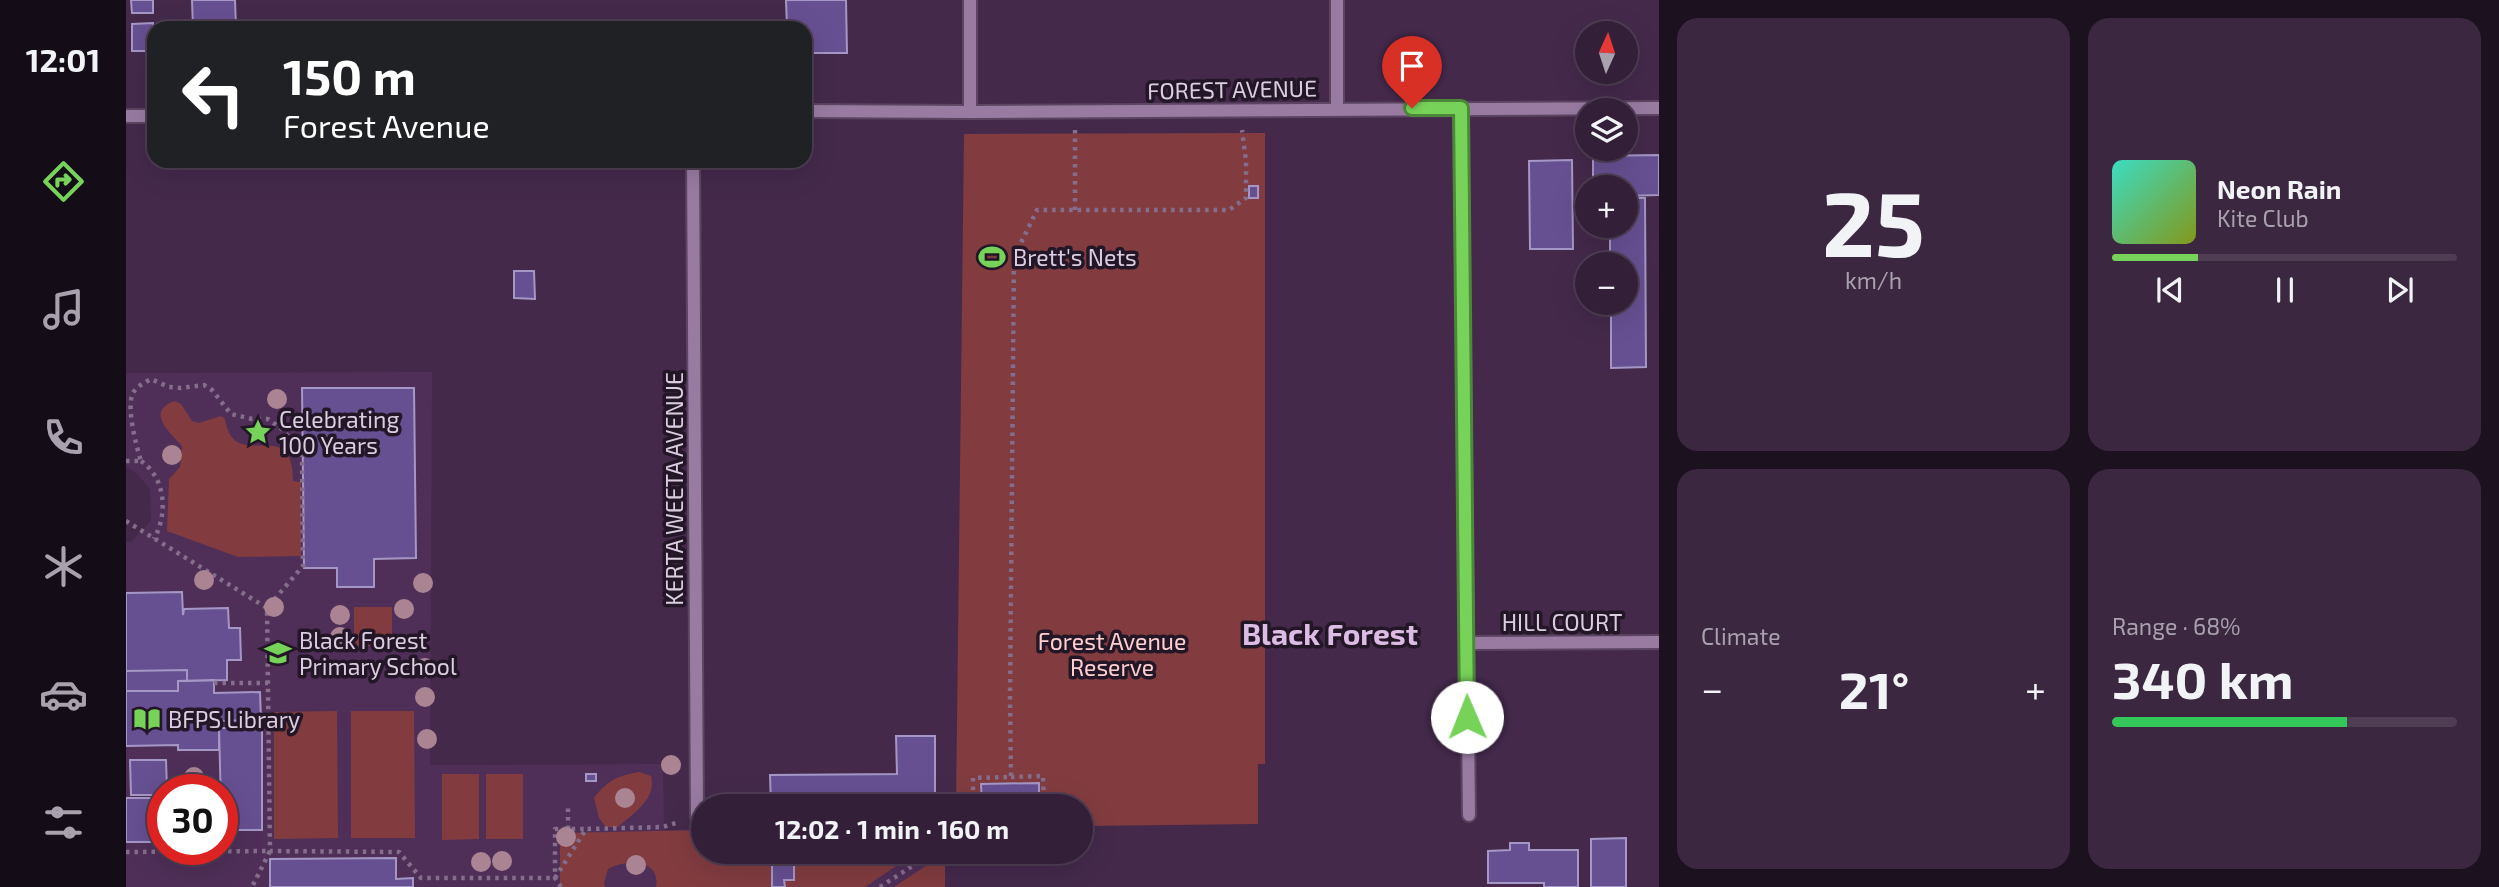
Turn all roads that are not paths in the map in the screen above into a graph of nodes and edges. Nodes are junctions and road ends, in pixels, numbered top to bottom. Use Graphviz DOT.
graph roads {
  1 [pos="970,0"];
  2 [pos="1337,0"];
  3 [pos="1461,108"];
  4 [pos="1659,108"];
  5 [pos="1337,109"];
  6 [pos="812,111"];
  7 [pos="970,112"];
  8 [pos="126,116"];
  9 [pos="147,116"];
  10 [pos="694,168"];
  11 [pos="1659,642"];
  12 [pos="1466,643"];
  13 [pos="697,794"];
  14 [pos="1469,815"];
  1 -- 7 [label="street"];
  2 -- 5 [label="street"];
  3 -- 4 [label="street, FOREST AVENUE"];
  3 -- 5 [label="street, FOREST AVENUE"];
  3 -- 12 [label="street"];
  5 -- 7 [label="street, FOREST AVENUE"];
  6 -- 7 [label="street, FOREST AVENUE"];
  8 -- 9 [label="street"];
  10 -- 13 [label="street, KERTA WEETA AVENUE"];
  11 -- 12 [label="street, HILL COURT"];
  12 -- 14 [label="street"];
}
